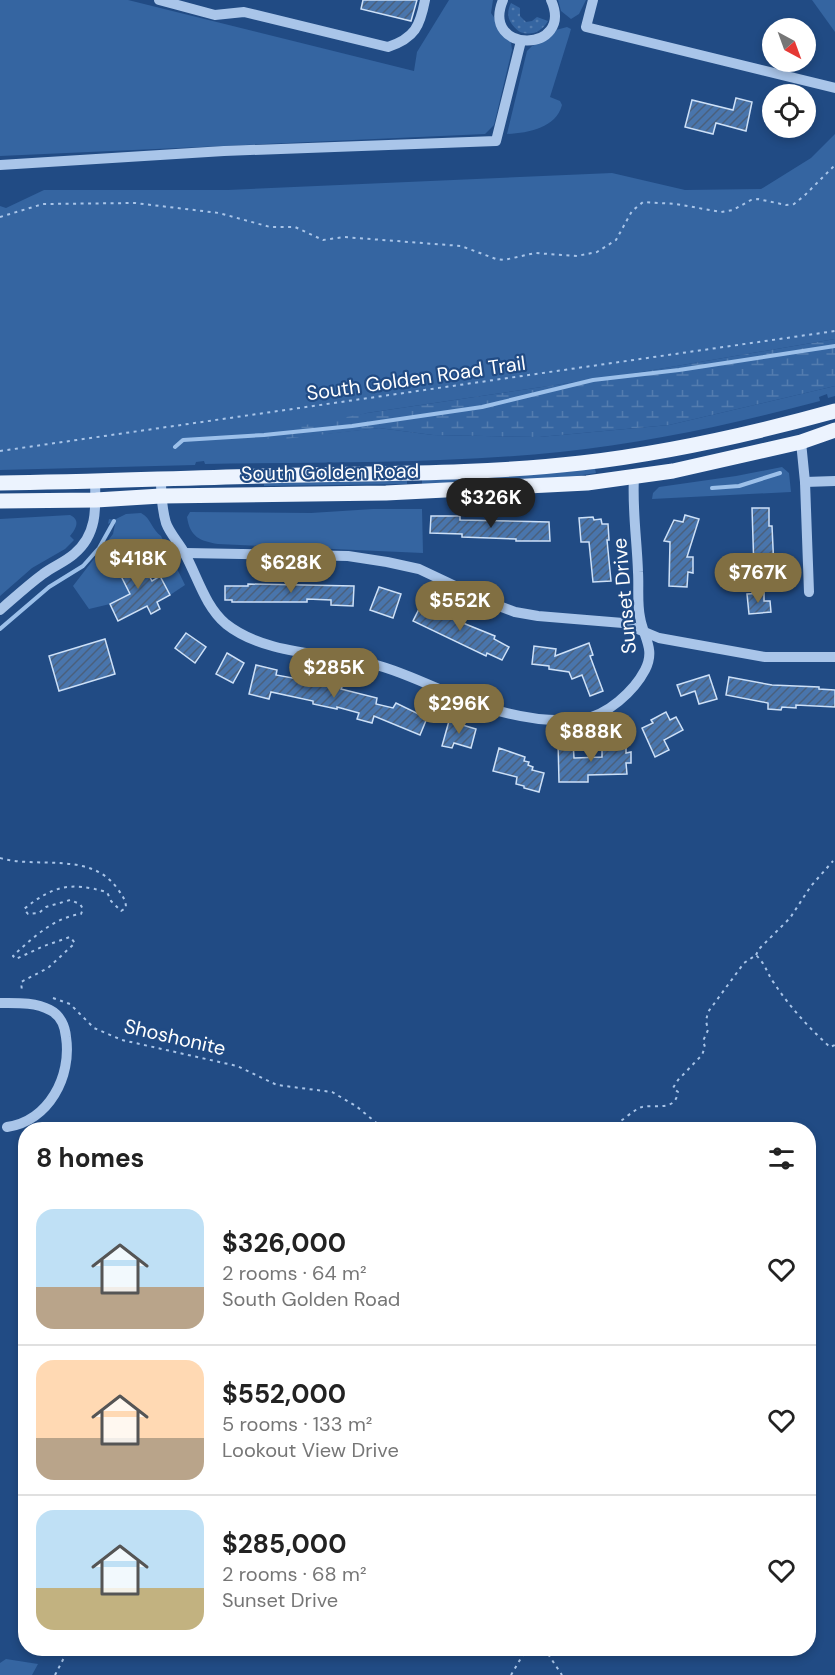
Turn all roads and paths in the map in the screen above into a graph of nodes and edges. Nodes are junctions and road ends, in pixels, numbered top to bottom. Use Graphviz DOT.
graph roads {
  1 [pos="159,0"];
  2 [pos="425,0"];
  3 [pos="503,0"];
  4 [pos="551,0"];
  5 [pos="593,0"];
  6 [pos="520,41"];
  7 [pos="835,88"];
  8 [pos="0,165"];
  9 [pos="835,165"];
  10 [pos="0,217"];
  11 [pos="835,331"];
  12 [pos="835,411"];
  13 [pos="796,422"];
  14 [pos="835,430"];
  15 [pos="801,442"];
  16 [pos="0,451"];
  17 [pos="636,456"];
  18 [pos="634,477"];
  19 [pos="161,478"];
  20 [pos="835,481"];
  21 [pos="94,482"];
  22 [pos="805,482"];
  23 [pos="0,483"];
  24 [pos="161,496"];
  25 [pos="96,500"];
  26 [pos="0,501"];
  27 [pos="185,553"];
  28 [pos="809,592"];
  29 [pos="0,610"];
  30 [pos="644,631"];
  31 [pos="835,657"];
  32 [pos="0,858"];
  33 [pos="833,861"];
  34 [pos="756,955"];
  35 [pos="27,994"];
  36 [pos="49,997"];
  37 [pos="0,1003"];
  38 [pos="835,1046"];
  39 [pos="24,1122"];
  40 [pos="375,1122"];
  41 [pos="620,1122"];
  42 [pos="18,1125"];
  43 [pos="7,1127"];
  44 [pos="65,1656"];
  45 [pos="522,1656"];
  46 [pos="549,1656"];
  47 [pos="55,1675"];
  48 [pos="511,1675"];
  49 [pos="562,1675"];
  1 -- 2 [label="street"];
  3 -- 6 [label="street"];
  4 -- 6 [label="street"];
  5 -- 7 [label="street"];
  6 -- 8 [label="street"];
  9 -- 10 [label="path"];
  11 -- 16 [label="path, South Golden Road Trail"];
  12 -- 13 [label="main road, South Golden Road"];
  13 -- 15 [label="main road"];
  13 -- 17 [label="main road, South Golden Road"];
  14 -- 15 [label="main road, South Golden Road"];
  15 -- 18 [label="main road, South Golden Road"];
  15 -- 22 [label="street"];
  17 -- 18 [label="main road"];
  17 -- 19 [label="main road, South Golden Road"];
  18 -- 24 [label="main road, South Golden Road"];
  18 -- 30 [label="street, Sunset Drive"];
  19 -- 21 [label="main road, South Golden Road"];
  19 -- 24 [label="street, Sunset Drive"];
  20 -- 22 [label="street"];
  21 -- 23 [label="main road, South Golden Road"];
  21 -- 25 [label="street"];
  22 -- 28 [label="street"];
  24 -- 25 [label="main road, South Golden Road"];
  24 -- 27 [label="street, Sunset Drive"];
  25 -- 26 [label="main road, South Golden Road"];
  25 -- 29 [label="street"];
  27 -- 30 [label="street"];
  27 -- 30 [label="street, Sunset Drive"];
  30 -- 31 [label="street"];
  32 -- 35 [label="path"];
  33 -- 34 [label="path"];
  34 -- 38 [label="path"];
  34 -- 41 [label="path"];
  36 -- 40 [label="path, Shoshonite"];
  37 -- 39 [label="street"];
  42 -- 43 [label="street"];
  44 -- 47 [label="path"];
  45 -- 48 [label="path"];
  46 -- 49 [label="path"];
}
